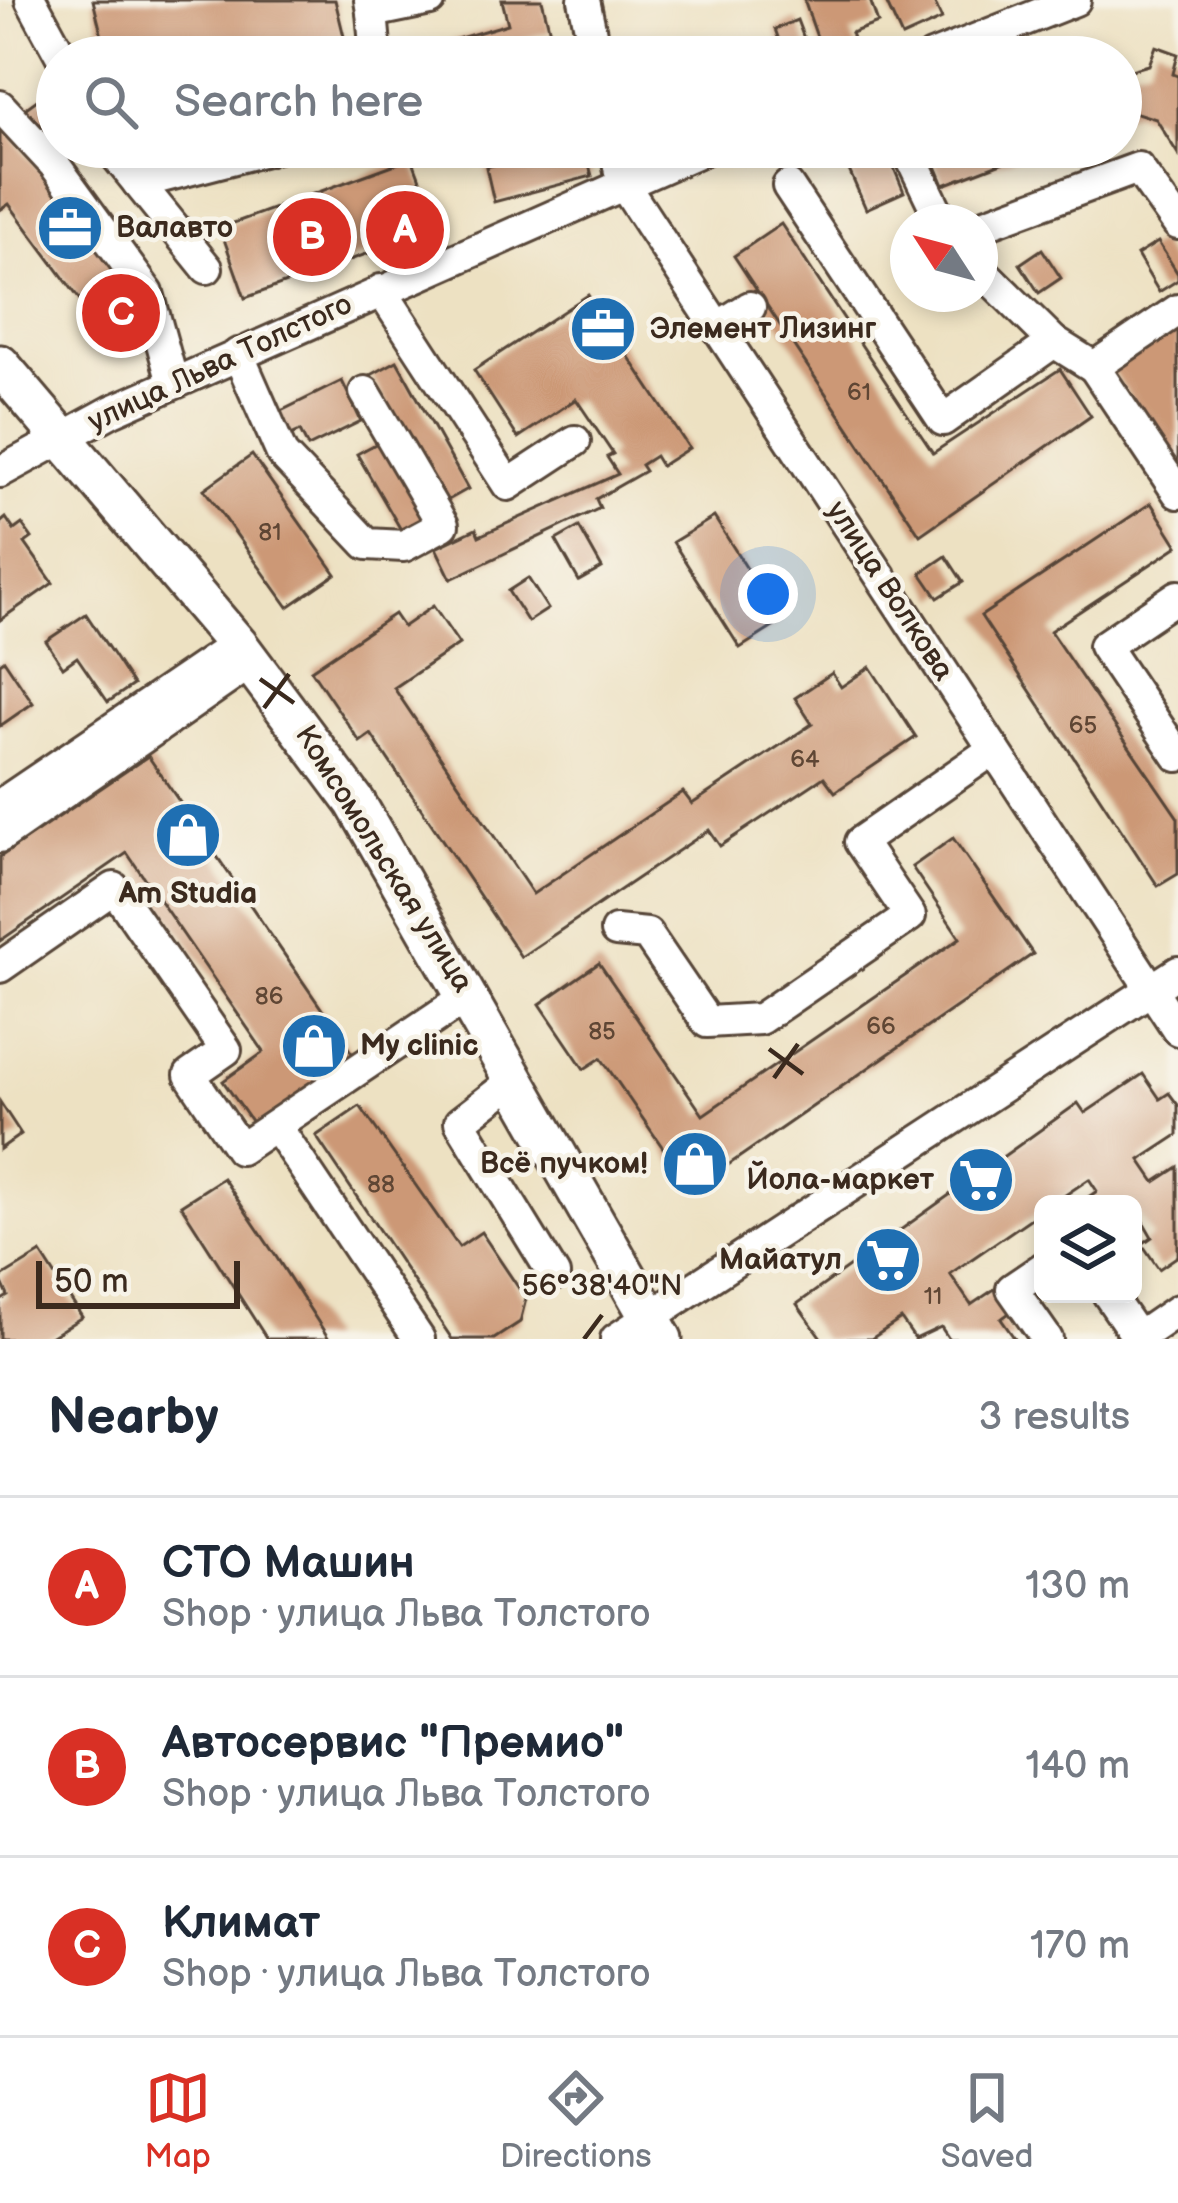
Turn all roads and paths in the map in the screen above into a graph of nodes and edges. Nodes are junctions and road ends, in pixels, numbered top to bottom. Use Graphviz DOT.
graph roads {
  1 [pos="32,0"];
  2 [pos="430,0"];
  3 [pos="584,0"];
  4 [pos="1075,0"];
  5 [pos="371,6"];
  6 [pos="51,36"];
  7 [pos="374,36"];
  8 [pos="592,36"];
  9 [pos="985,36"];
  10 [pos="0,106"];
  11 [pos="36,145"];
  12 [pos="57,168"];
  13 [pos="126,168"];
  14 [pos="196,168"];
  15 [pos="619,168"];
  16 [pos="657,168"];
  17 [pos="916,168"];
  18 [pos="622,182"];
  19 [pos="138,183"];
  20 [pos="788,186"];
  21 [pos="933,204"];
  22 [pos="998,219"];
  23 [pos="1178,224"];
  24 [pos="207,268"];
  25 [pos="998,286"];
  26 [pos="381,290"];
  27 [pos="750,307"];
  28 [pos="1178,310"];
  29 [pos="718,327"];
  30 [pos="1054,342"];
  31 [pos="238,354"];
  32 [pos="0,365"];
  33 [pos="1094,367"];
  34 [pos="173,383"];
  35 [pos="365,392"];
  36 [pos="59,439"];
  37 [pos="575,441"];
  38 [pos="0,472"];
  39 [pos="1178,491"];
  40 [pos="1178,596"];
  41 [pos="244,653"];
  42 [pos="994,749"];
  43 [pos="1178,756"];
  44 [pos="0,806"];
  45 [pos="0,837"];
  46 [pos="616,931"];
  47 [pos="0,967"];
  48 [pos="1178,972"];
  49 [pos="1152,990"];
  50 [pos="469,994"];
  51 [pos="1178,1030"];
  52 [pos="517,1078"];
  53 [pos="284,1138"];
  54 [pos="1034,1274"];
  55 [pos="554,1275"];
  56 [pos="1114,1303"];
  57 [pos="1178,1310"];
  58 [pos="656,1327"];
  59 [pos="1138,1338"];
  60 [pos="419,1339"];
  61 [pos="616,1339"];
  62 [pos="1047,1339"];
  1 -- 6 [label="street"];
  2 -- 5 [label="street"];
  3 -- 8 [label="street"];
  4 -- 9 [label="street"];
  5 -- 7 [label="street"];
  10 -- 11 [label="street"];
  12 -- 34 [label="street"];
  13 -- 19 [label="street"];
  14 -- 19 [label="street"];
  15 -- 18 [label="street, улица Волкова"];
  16 -- 18 [label="street, улица Льва Толстого"];
  17 -- 21 [label="street"];
  18 -- 26 [label="street, улица Льва Толстого"];
  18 -- 29 [label="street, улица Волкова"];
  19 -- 24 [label="street"];
  20 -- 30 [label="street"];
  22 -- 23 [label="street"];
  25 -- 30 [label="street"];
  26 -- 31 [label="street, улица Льва Толстого"];
  26 -- 37 [label="street"];
  27 -- 29 [label="street"];
  28 -- 33 [label="street"];
  29 -- 42 [label="street, улица Волкова"];
  30 -- 33 [label="street"];
  31 -- 34 [label="street, улица Льва Толстого"];
  31 -- 35 [label="street"];
  32 -- 36 [label="main road, Комсомольская улица"];
  33 -- 39 [label="street"];
  34 -- 36 [label="street, улица Льва Толстого"];
  36 -- 38 [label="street, улица Льва Толстого"];
  36 -- 41 [label="main road, Комсомольская улица"];
  40 -- 43 [label="street"];
  41 -- 44 [label="street"];
  41 -- 45 [label="street"];
  41 -- 50 [label="main road, Комсомольская улица"];
  42 -- 46 [label="street"];
  42 -- 49 [label="street, улица Волкова"];
  47 -- 50 [label="street"];
  48 -- 49 [label="street"];
  49 -- 51 [label="street, улица Волкова"];
  49 -- 58 [label="street"];
  50 -- 52 [label="main road, Комсомольская улица"];
  52 -- 55 [label="street"];
  52 -- 58 [label="main road, Комсомольская улица"];
  53 -- 60 [label="street"];
  54 -- 62 [label="street"];
  56 -- 59 [label="street"];
  57 -- 59 [label="street"];
  58 -- 61 [label="street"];
}
